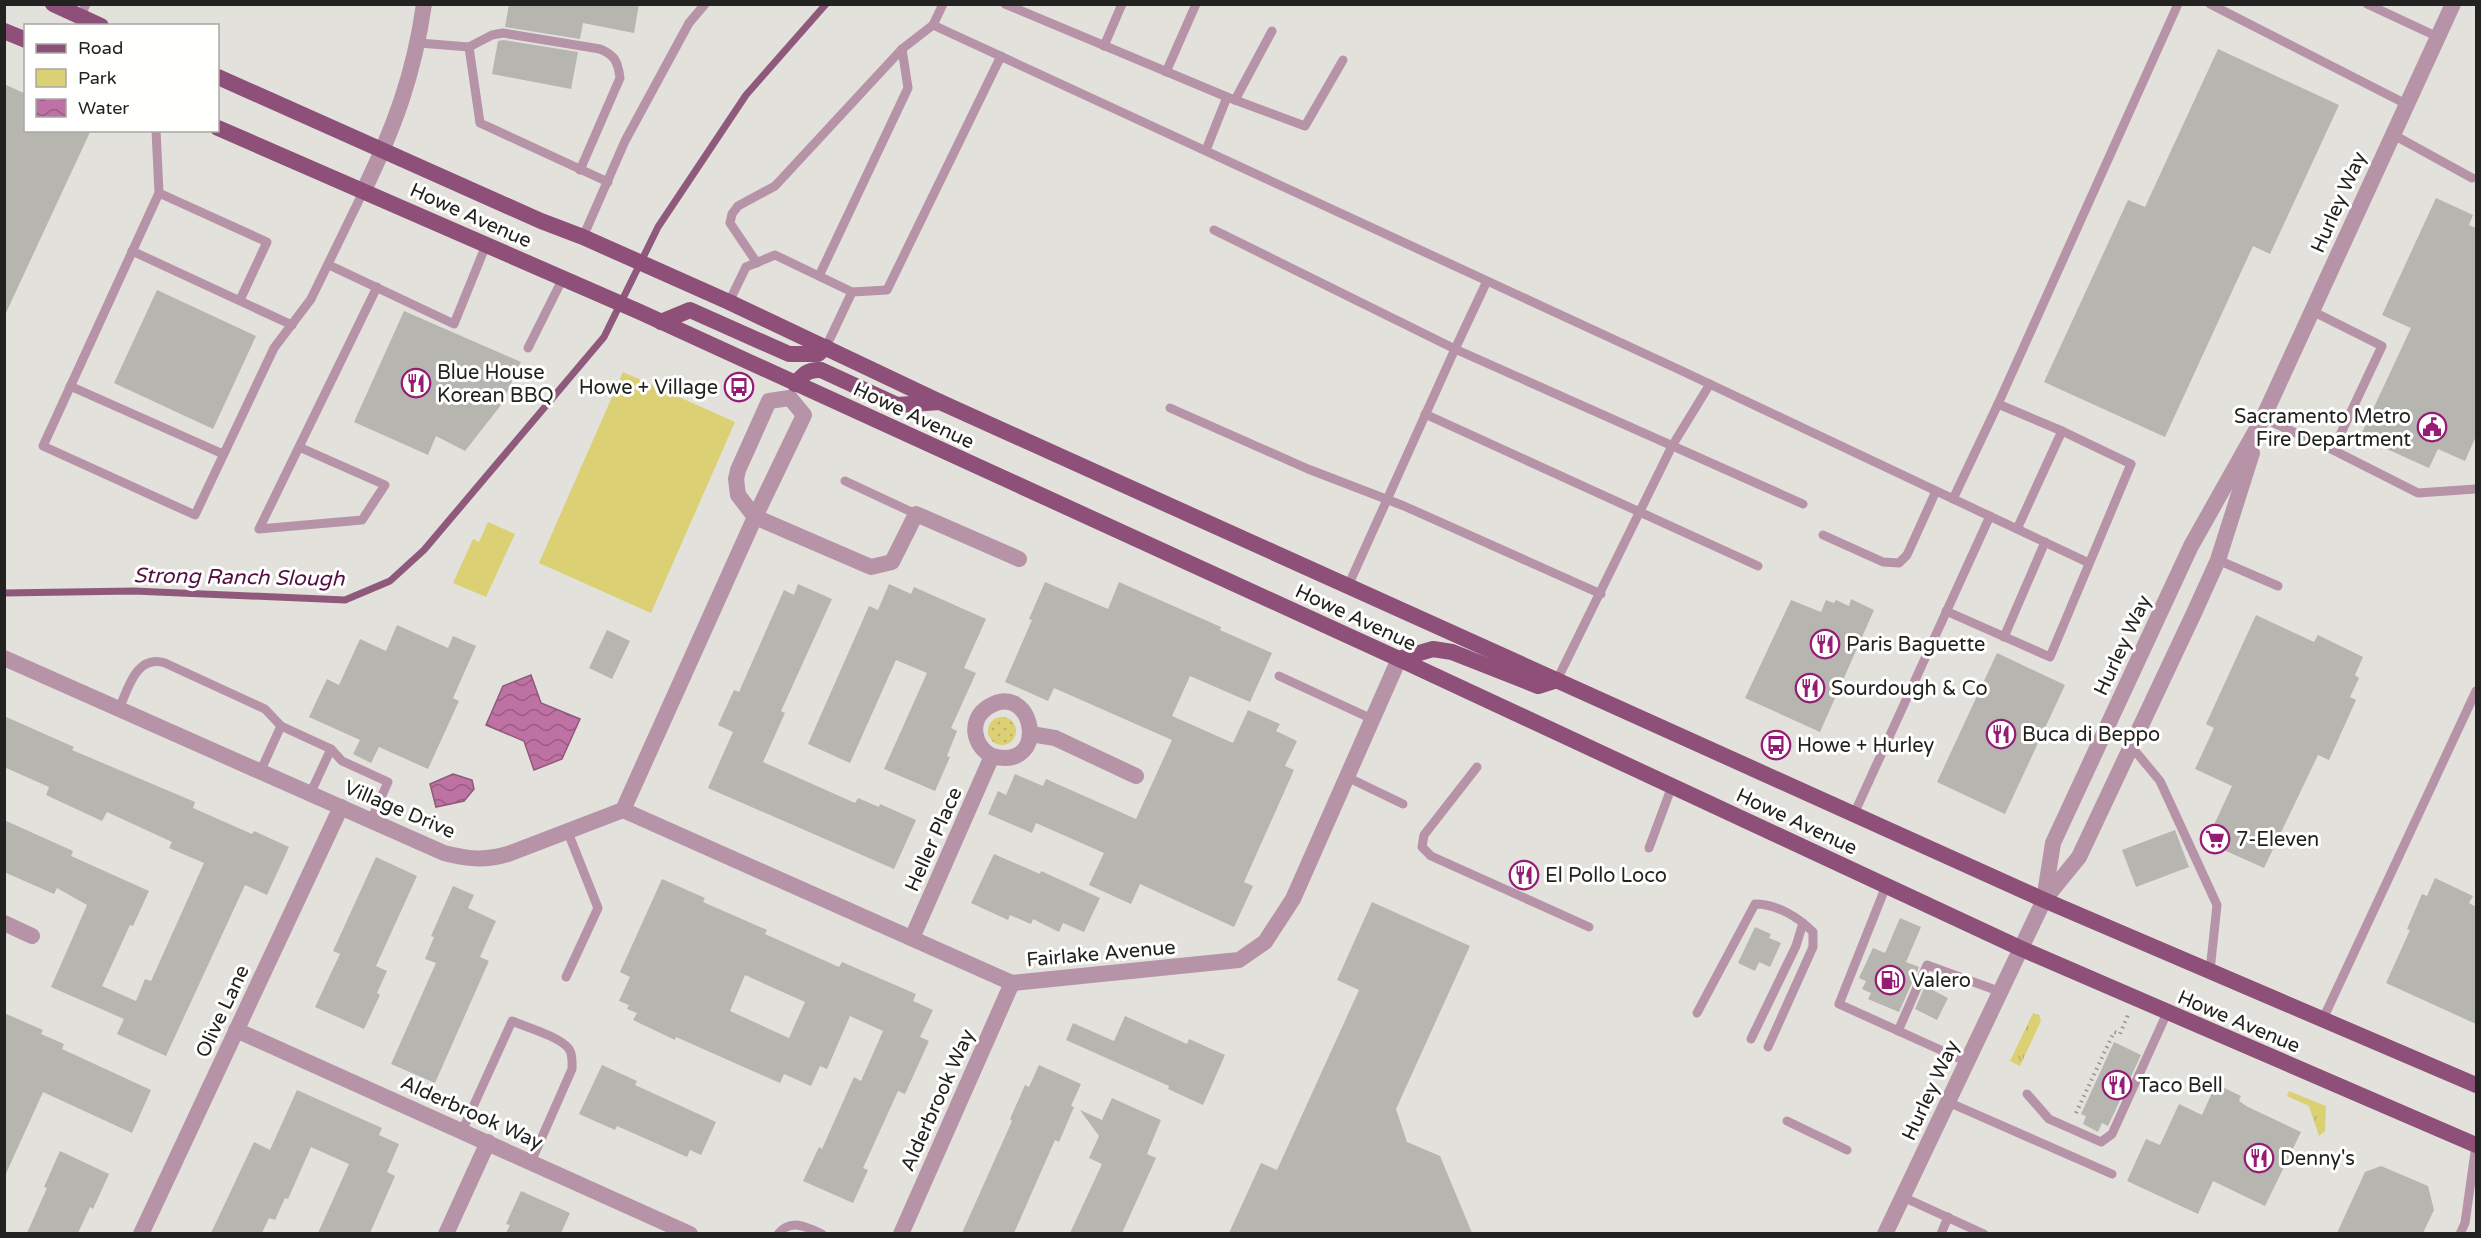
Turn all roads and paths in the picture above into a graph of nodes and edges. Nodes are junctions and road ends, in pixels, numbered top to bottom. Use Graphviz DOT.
graph roads {
  1 [pos="53,4"];
  2 [pos="424,4"];
  3 [pos="705,4"];
  4 [pos="944,4"];
  5 [pos="1005,4"];
  6 [pos="1122,4"];
  7 [pos="1196,4"];
  8 [pos="2178,4"];
  9 [pos="2210,4"];
  10 [pos="2367,4"];
  11 [pos="2453,4"];
  12 [pos="1023,8"];
  13 [pos="83,10"];
  14 [pos="99,24"];
  15 [pos="933,25"];
  16 [pos="4,31"];
  17 [pos="1272,31"];
  18 [pos="2438,37"];
  19 [pos="24,39"];
  20 [pos="419,43"];
  21 [pos="1104,46"];
  22 [pos="469,47"];
  23 [pos="902,49"];
  24 [pos="1001,56"];
  25 [pos="1343,60"];
  26 [pos="1166,72"];
  27 [pos="219,77"];
  28 [pos="1231,98"];
  29 [pos="2406,104"];
  30 [pos="219,128"];
  31 [pos="156,132"];
  32 [pos="2392,134"];
  33 [pos="383,150"];
  34 [pos="1206,150"];
  35 [pos="580,170"];
  36 [pos="2472,178"];
  37 [pos="608,182"];
  38 [pos="363,192"];
  39 [pos="159,193"];
  40 [pos="1214,230"];
  41 [pos="583,237"];
  42 [pos="486,244"];
  43 [pos="132,251"];
  44 [pos="757,263"];
  45 [pos="329,265"];
  46 [pos="819,276"];
  47 [pos="563,278"];
  48 [pos="1487,281"];
  49 [pos="377,287"];
  50 [pos="852,292"];
  51 [pos="240,300"];
  52 [pos="729,302"];
  53 [pos="2312,311"];
  54 [pos="662,322"];
  55 [pos="292,325"];
  56 [pos="826,346"];
  57 [pos="528,348"];
  58 [pos="1455,349"];
  59 [pos="1710,384"];
  60 [pos="70,386"];
  61 [pos="793,391"];
  62 [pos="940,402"];
  63 [pos="1998,404"];
  64 [pos="1170,408"];
  65 [pos="1425,414"];
  66 [pos="2263,418"];
  67 [pos="2062,431"];
  68 [pos="1672,446"];
  69 [pos="299,447"];
  70 [pos="2333,450"];
  71 [pos="223,454"];
  72 [pos="844,481"];
  73 [pos="2476,489"];
  74 [pos="1936,490"];
  75 [pos="1953,499"];
  76 [pos="1387,500"];
  77 [pos="1803,504"];
  78 [pos="1639,512"];
  79 [pos="916,514"];
  80 [pos="1990,516"];
  81 [pos="755,517"];
  82 [pos="2018,529"];
  83 [pos="1823,535"];
  84 [pos="2045,542"];
  85 [pos="1019,559"];
  86 [pos="2218,560"];
  87 [pos="2089,563"];
  88 [pos="1758,567"];
  89 [pos="1348,586"];
  90 [pos="2278,586"];
  91 [pos="1601,594"];
  92 [pos="1946,611"];
  93 [pos="2004,637"];
  94 [pos="4,658"];
  95 [pos="1399,659"];
  96 [pos="1279,676"];
  97 [pos="1557,680"];
  98 [pos="2476,691"];
  99 [pos="119,710"];
  100 [pos="1372,719"];
  101 [pos="281,726"];
  102 [pos="1031,734"];
  103 [pos="2131,746"];
  104 [pos="331,749"];
  105 [pos="992,756"];
  106 [pos="1477,767"];
  107 [pos="260,772"];
  108 [pos="1136,776"];
  109 [pos="1347,777"];
  110 [pos="1672,786"];
  111 [pos="310,794"];
  112 [pos="1403,804"];
  113 [pos="341,807"];
  114 [pos="623,810"];
  115 [pos="1854,814"];
  116 [pos="371,820"];
  117 [pos="567,830"];
  118 [pos="1649,848"];
  119 [pos="1886,886"];
  120 [pos="2044,900"];
  121 [pos="4,923"];
  122 [pos="1803,923"];
  123 [pos="1589,927"];
  124 [pos="32,936"];
  125 [pos="912,938"];
  126 [pos="2022,949"];
  127 [pos="2210,970"];
  128 [pos="566,976"];
  129 [pos="1012,983"];
  130 [pos="2001,992"];
  131 [pos="2167,1013"];
  132 [pos="1697,1014"];
  133 [pos="2128,1014"];
  134 [pos="2323,1019"];
  135 [pos="236,1030"];
  136 [pos="1898,1031"];
  137 [pos="1751,1039"];
  138 [pos="1767,1047"];
  139 [pos="1967,1062"];
  140 [pos="2476,1085"];
  141 [pos="2027,1094"];
  142 [pos="1948,1102"];
  143 [pos="2076,1113"];
  144 [pos="1787,1121"];
  145 [pos="462,1131"];
  146 [pos="488,1142"];
  147 [pos="2476,1145"];
  148 [pos="1847,1150"];
  149 [pos="531,1162"];
  150 [pos="2112,1174"];
  151 [pos="1903,1197"];
  152 [pos="1948,1217"];
  153 [pos="141,1233"];
  154 [pos="446,1233"];
  155 [pos="690,1233"];
  156 [pos="778,1233"];
  157 [pos="822,1233"];
  158 [pos="901,1233"];
  159 [pos="1885,1233"];
  160 [pos="1941,1233"];
  161 [pos="1984,1233"];
  162 [pos="2460,1233"];
  1 -- 13 [label="main road"];
  2 -- 20 [label="street"];
  3 -- 37 [label="lane"];
  4 -- 15 [label="lane"];
  5 -- 12 [label="lane"];
  6 -- 21 [label="lane"];
  7 -- 26 [label="lane"];
  8 -- 63 [label="lane"];
  9 -- 29 [label="lane"];
  10 -- 18 [label="lane"];
  11 -- 18 [label="street, Hurley Way"];
  12 -- 21 [label="lane"];
  13 -- 14 [label="main road"];
  15 -- 23 [label="lane"];
  15 -- 24 [label="lane"];
  16 -- 19 [label="main road"];
  17 -- 28 [label="lane"];
  18 -- 29 [label="street, Hurley Way"];
  20 -- 22 [label="lane"];
  20 -- 33 [label="street"];
  21 -- 26 [label="lane"];
  22 -- 35 [label="lane"];
  22 -- 35 [label="lane"];
  23 -- 44 [label="lane"];
  23 -- 46 [label="lane"];
  24 -- 34 [label="lane"];
  24 -- 50 [label="lane"];
  25 -- 28 [label="lane"];
  26 -- 28 [label="lane"];
  27 -- 33 [label="main road, Howe Avenue"];
  28 -- 34 [label="lane"];
  29 -- 32 [label="street, Hurley Way"];
  30 -- 38 [label="main road, Howe Avenue"];
  31 -- 39 [label="lane"];
  32 -- 36 [label="lane"];
  32 -- 53 [label="street, Hurley Way"];
  33 -- 38 [label="street"];
  33 -- 41 [label="main road, Howe Avenue"];
  34 -- 48 [label="lane"];
  35 -- 37 [label="lane"];
  37 -- 41 [label="lane"];
  38 -- 42 [label="main road, Howe Avenue"];
  38 -- 45 [label="lane"];
  39 -- 43 [label="lane"];
  39 -- 51 [label="lane"];
  40 -- 58 [label="lane"];
  41 -- 52 [label="main road, Howe Avenue"];
  42 -- 47 [label="main road, Howe Avenue"];
  42 -- 49 [label="lane"];
  43 -- 51 [label="lane"];
  43 -- 60 [label="lane"];
  44 -- 46 [label="lane"];
  44 -- 52 [label="lane"];
  45 -- 49 [label="lane"];
  45 -- 55 [label="lane"];
  46 -- 50 [label="lane"];
  47 -- 54 [label="main road, Howe Avenue"];
  47 -- 57 [label="lane"];
  48 -- 58 [label="lane"];
  48 -- 59 [label="lane"];
  49 -- 69 [label="lane"];
  50 -- 56 [label="lane"];
  51 -- 55 [label="lane"];
  52 -- 56 [label="main road, Howe Avenue"];
  53 -- 66 [label="street, Hurley Way"];
  53 -- 70 [label="lane"];
  54 -- 56 [label="main road"];
  54 -- 61 [label="main road, Howe Avenue"];
  55 -- 71 [label="lane"];
  56 -- 62 [label="main road, Howe Avenue"];
  58 -- 65 [label="lane"];
  58 -- 68 [label="lane"];
  59 -- 68 [label="lane"];
  59 -- 74 [label="lane"];
  60 -- 71 [label="lane"];
  60 -- 71 [label="lane"];
  61 -- 62 [label="main road"];
  61 -- 81 [label="street"];
  61 -- 81 [label="street"];
  61 -- 95 [label="main road, Howe Avenue"];
  62 -- 89 [label="main road, Howe Avenue"];
  63 -- 67 [label="lane"];
  63 -- 75 [label="lane"];
  64 -- 76 [label="lane"];
  65 -- 76 [label="lane"];
  65 -- 78 [label="lane"];
  66 -- 70 [label="lane"];
  66 -- 86 [label="street, Hurley Way"];
  66 -- 120 [label="street, Hurley Way"];
  67 -- 82 [label="lane"];
  67 -- 87 [label="lane"];
  68 -- 77 [label="lane"];
  68 -- 78 [label="lane"];
  69 -- 69 [label="lane"];
  70 -- 73 [label="lane"];
  72 -- 79 [label="lane"];
  74 -- 75 [label="lane"];
  74 -- 83 [label="lane"];
  75 -- 80 [label="lane"];
  76 -- 89 [label="lane"];
  76 -- 91 [label="lane"];
  78 -- 88 [label="lane"];
  78 -- 91 [label="lane"];
  79 -- 81 [label="street"];
  79 -- 85 [label="street"];
  80 -- 82 [label="lane"];
  80 -- 92 [label="lane"];
  81 -- 114 [label="street"];
  82 -- 84 [label="lane"];
  84 -- 87 [label="lane"];
  84 -- 93 [label="lane"];
  86 -- 90 [label="lane"];
  86 -- 103 [label="street, Hurley Way"];
  87 -- 93 [label="lane"];
  89 -- 97 [label="main road, Howe Avenue"];
  91 -- 97 [label="lane"];
  92 -- 93 [label="lane"];
  92 -- 115 [label="lane"];
  94 -- 99 [label="street, Village Drive"];
  95 -- 97 [label="main road"];
  95 -- 100 [label="street, Fairlake Avenue"];
  95 -- 110 [label="main road, Howe Avenue"];
  96 -- 100 [label="lane"];
  97 -- 115 [label="main road, Howe Avenue"];
  98 -- 134 [label="lane"];
  99 -- 101 [label="lane"];
  99 -- 107 [label="street, Village Drive"];
  100 -- 109 [label="street, Fairlake Avenue"];
  101 -- 104 [label="lane"];
  101 -- 107 [label="lane"];
  102 -- 105 [label="street"];
  102 -- 105 [label="street"];
  102 -- 108 [label="street"];
  103 -- 120 [label="street, Hurley Way"];
  103 -- 127 [label="lane"];
  104 -- 111 [label="lane"];
  104 -- 116 [label="lane"];
  105 -- 125 [label="street, Heller Place"];
  106 -- 123 [label="lane"];
  107 -- 111 [label="street, Village Drive"];
  109 -- 112 [label="lane"];
  109 -- 129 [label="street, Fairlake Avenue"];
  110 -- 118 [label="lane"];
  110 -- 119 [label="main road, Howe Avenue"];
  111 -- 113 [label="street, Village Drive"];
  113 -- 116 [label="street, Village Drive"];
  113 -- 135 [label="street, Olive Lane"];
  114 -- 117 [label="street, Village Drive"];
  114 -- 125 [label="street, Fairlake Avenue"];
  115 -- 120 [label="main road, Howe Avenue"];
  116 -- 117 [label="street, Village Drive"];
  117 -- 128 [label="lane"];
  119 -- 126 [label="main road, Howe Avenue"];
  119 -- 136 [label="lane"];
  120 -- 126 [label="street, Hurley Way"];
  120 -- 127 [label="main road, Howe Avenue"];
  121 -- 124 [label="street"];
  122 -- 132 [label="lane"];
  122 -- 137 [label="lane"];
  122 -- 138 [label="lane"];
  125 -- 129 [label="street, Fairlake Avenue"];
  126 -- 130 [label="street, Hurley Way"];
  126 -- 131 [label="main road, Howe Avenue"];
  127 -- 134 [label="main road, Howe Avenue"];
  129 -- 158 [label="street, Alderbrook Way"];
  130 -- 136 [label="lane"];
  130 -- 139 [label="street, Hurley Way"];
  131 -- 141 [label="lane"];
  131 -- 147 [label="main road, Howe Avenue"];
  133 -- 143 [label="path"];
  134 -- 140 [label="main road, Howe Avenue"];
  135 -- 145 [label="street, Alderbrook Way"];
  135 -- 153 [label="street, Olive Lane"];
  136 -- 139 [label="lane"];
  139 -- 142 [label="street, Hurley Way"];
  142 -- 150 [label="lane"];
  142 -- 151 [label="street, Hurley Way"];
  144 -- 148 [label="lane"];
  145 -- 146 [label="street, Alderbrook Way"];
  145 -- 149 [label="lane"];
  146 -- 149 [label="street, Alderbrook Way"];
  146 -- 154 [label="street"];
  147 -- 162 [label="lane"];
  149 -- 155 [label="street, Alderbrook Way"];
  151 -- 152 [label="lane"];
  151 -- 159 [label="street, Hurley Way"];
  152 -- 160 [label="lane"];
  152 -- 161 [label="lane"];
  156 -- 157 [label="lane"];
}
